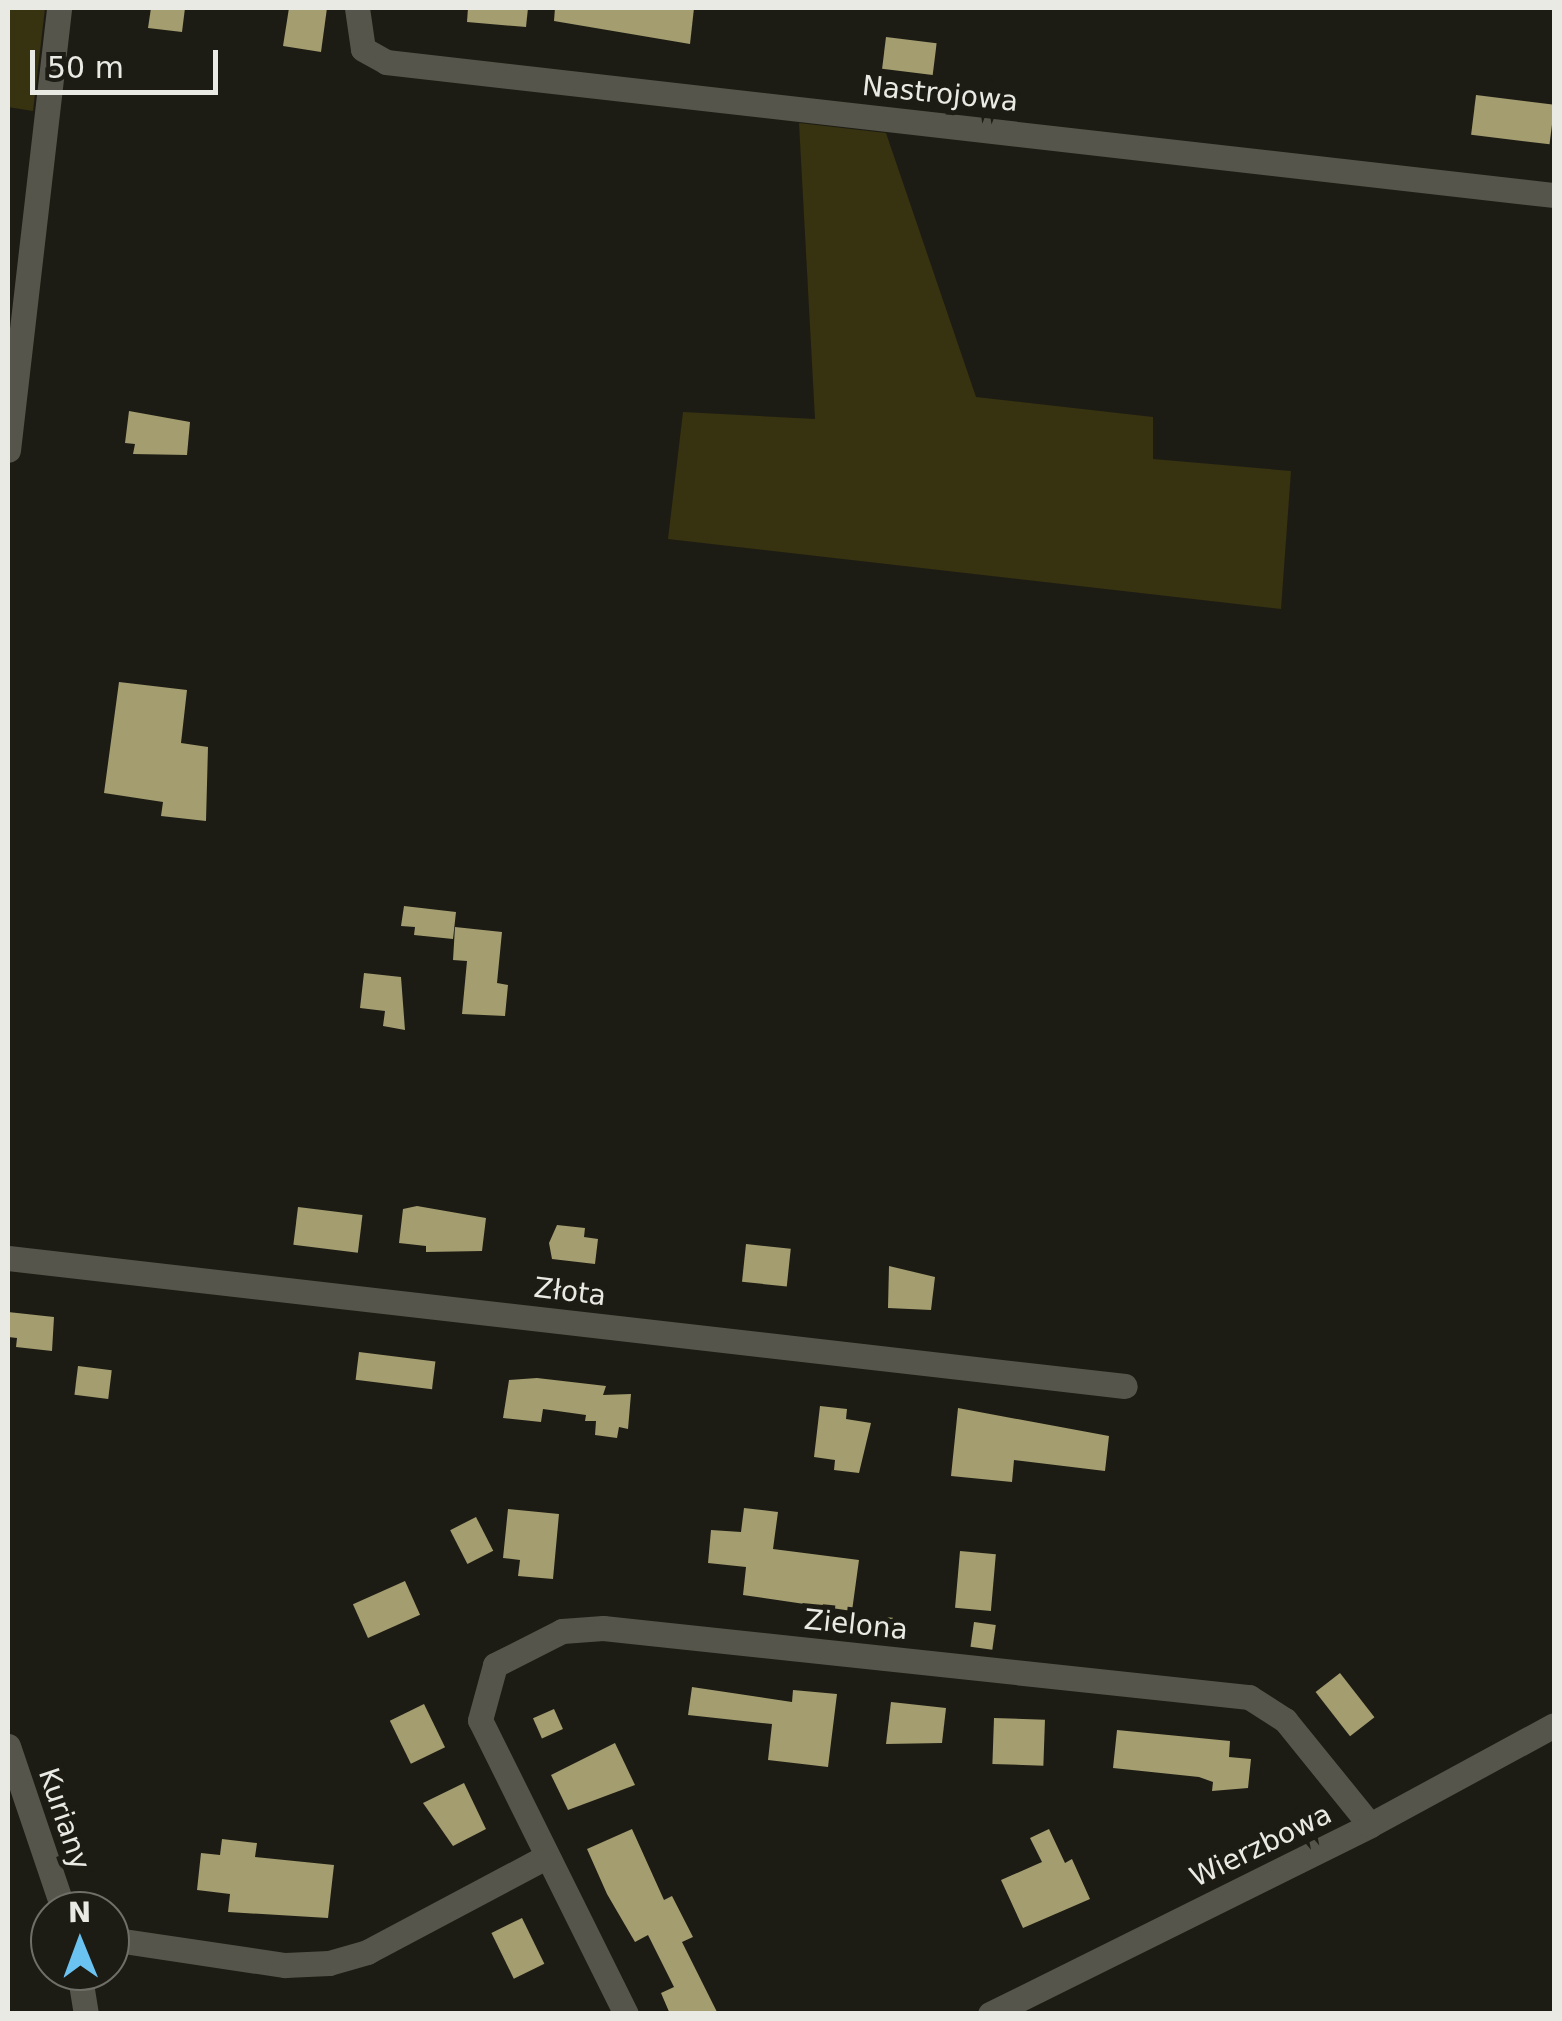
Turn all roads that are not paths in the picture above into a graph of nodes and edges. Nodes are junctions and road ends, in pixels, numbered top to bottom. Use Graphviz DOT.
graph roads {
  1 [pos="58,8"];
  2 [pos="357,8"];
  3 [pos="1554,194"];
  4 [pos="8,450"];
  5 [pos="8,1258"];
  6 [pos="1125,1386"];
  7 [pos="1554,1724"];
  8 [pos="9,1755"];
  9 [pos="1370,1825"];
  10 [pos="544,1858"];
  11 [pos="57,1891"];
  12 [pos="130,1942"];
  13 [pos="626,2014"];
  14 [pos="990,2014"];
  1 -- 4 [label="street"];
  2 -- 3 [label="street, Nastrojowa"];
  5 -- 6 [label="street, Złota"];
  7 -- 9 [label="street, Wierzbowa"];
  8 -- 11 [label="street, Kuriany"];
  9 -- 10 [label="street, Zielona"];
  9 -- 14 [label="street, Wierzbowa"];
  10 -- 12 [label="street"];
  10 -- 13 [label="street, Zielona"];
}
